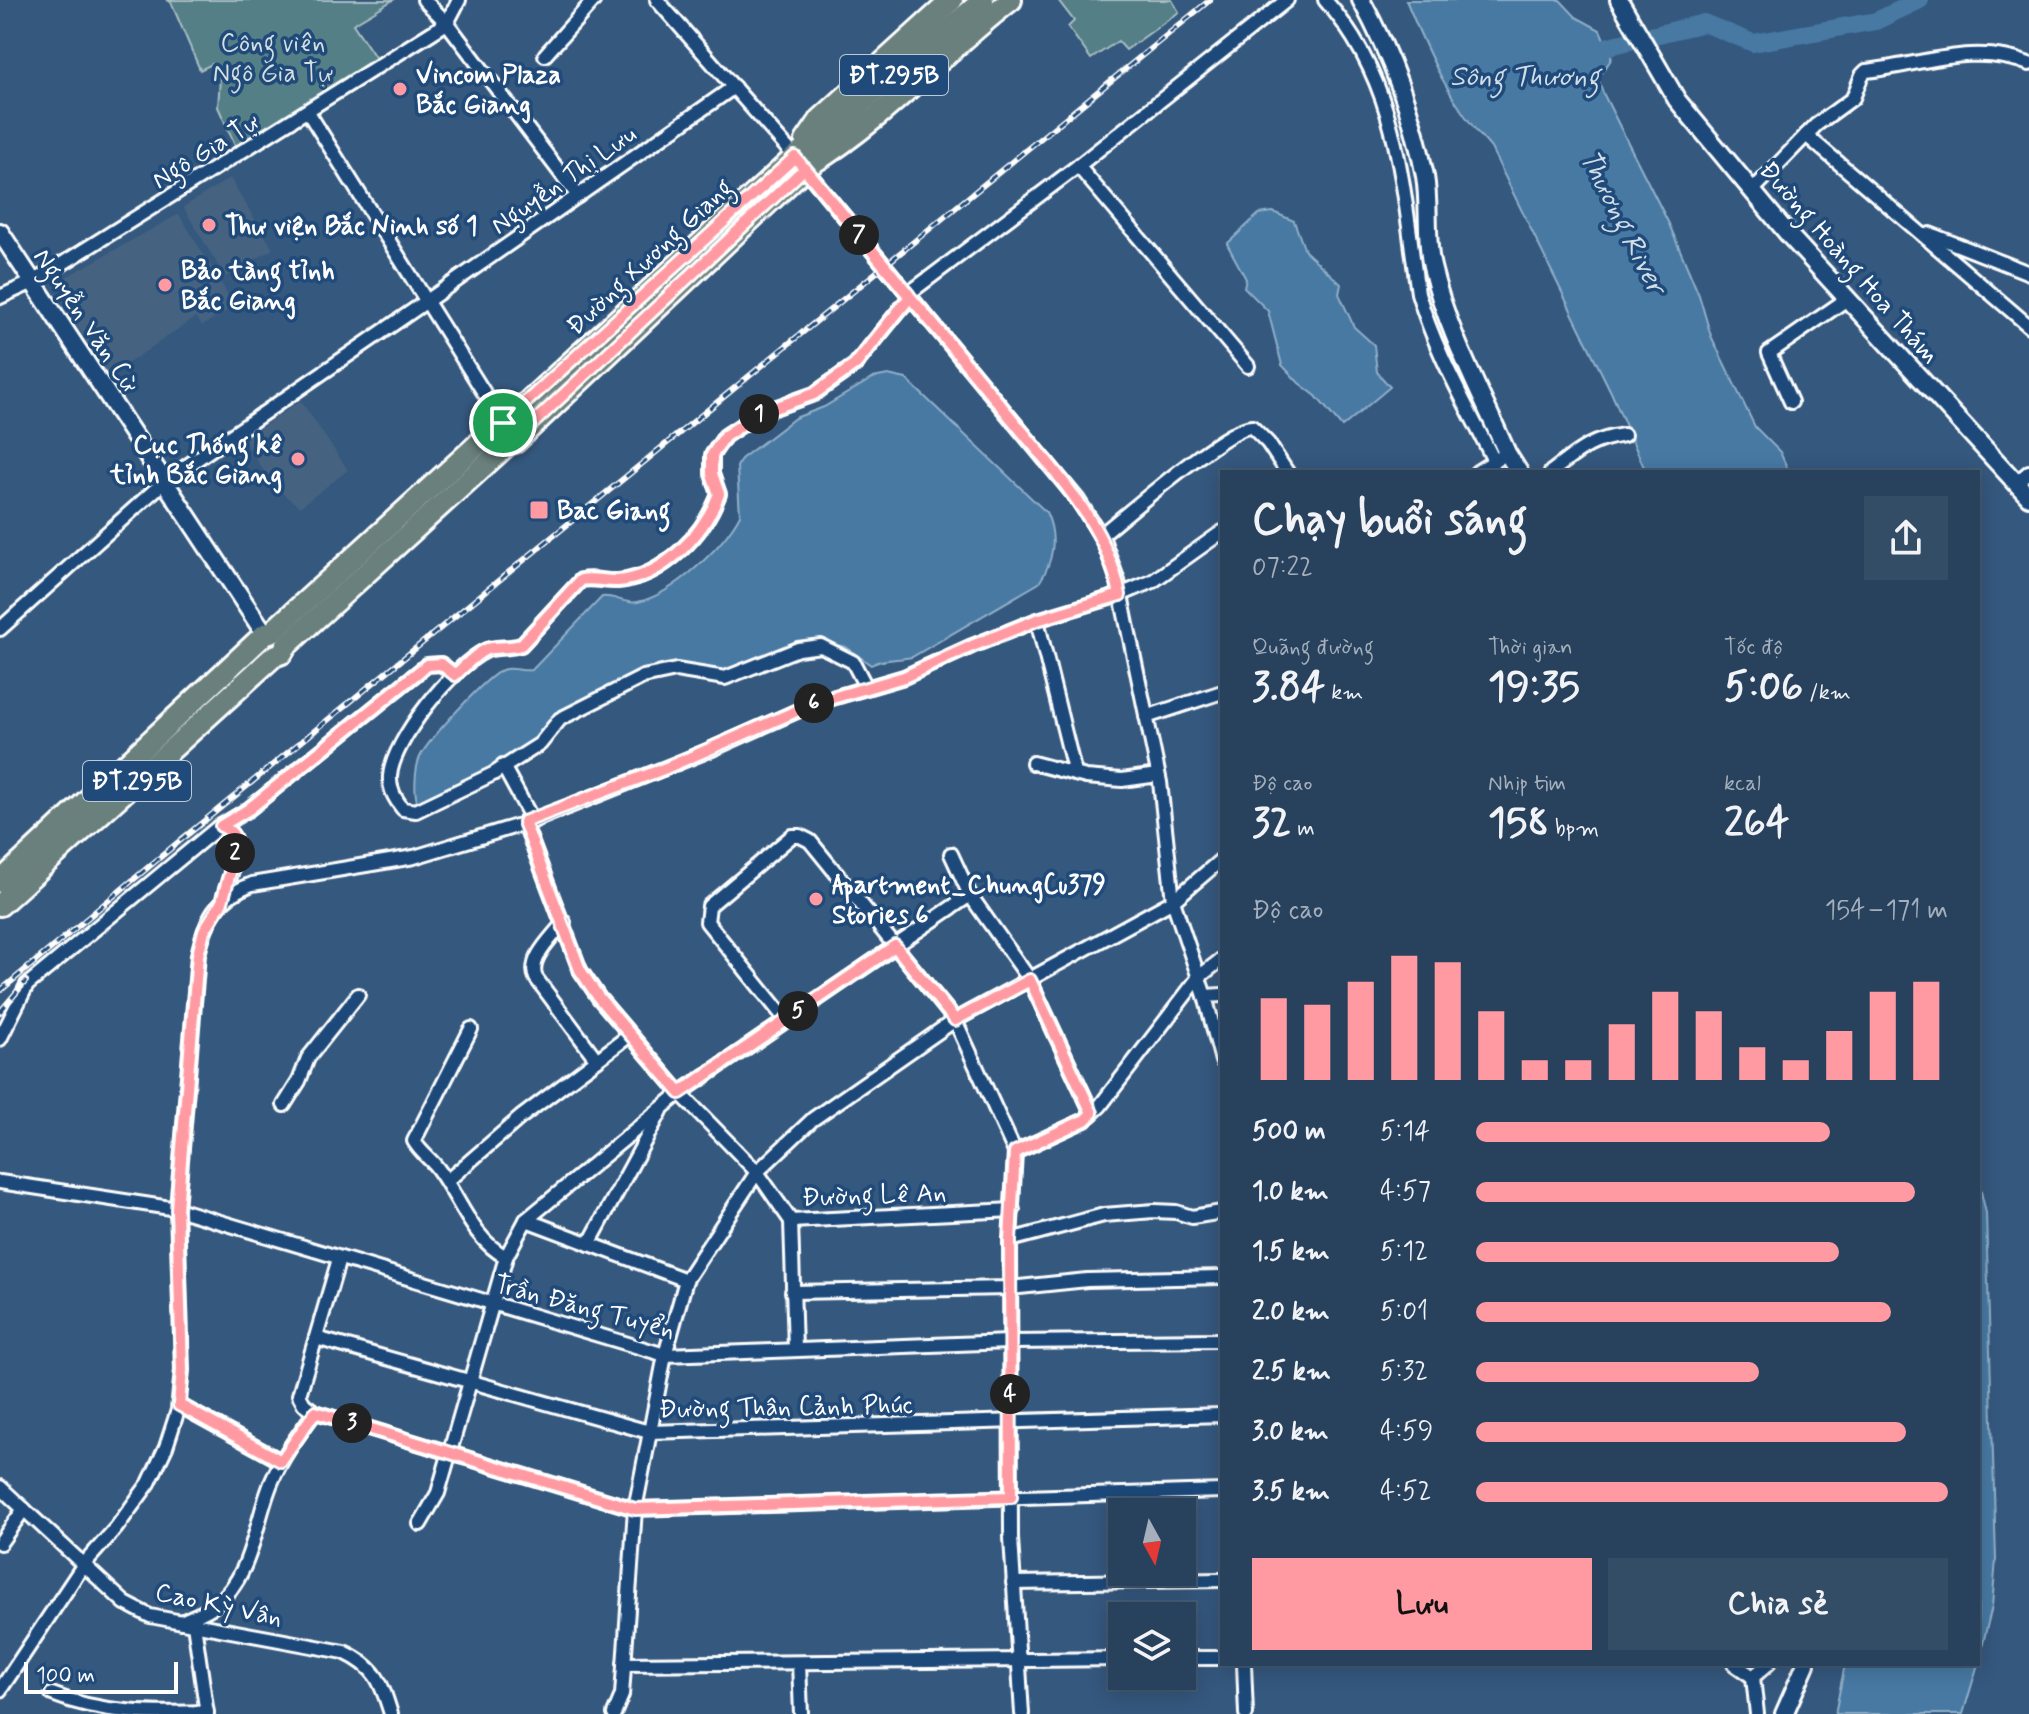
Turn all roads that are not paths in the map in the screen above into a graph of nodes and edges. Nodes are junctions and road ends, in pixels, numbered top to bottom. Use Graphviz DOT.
graph roads {
  1 [pos="424,0"];
  2 [pos="459,0"];
  3 [pos="594,0"];
  4 [pos="657,0"];
  5 [pos="983,0"];
  6 [pos="1011,0"];
  7 [pos="1287,0"];
  8 [pos="1325,0"];
  9 [pos="1361,0"];
  10 [pos="1619,0"];
  11 [pos="955,9"];
  12 [pos="447,23"];
  13 [pos="545,55"];
  14 [pos="2029,64"];
  15 [pos="734,87"];
  16 [pos="308,112"];
  17 [pos="1806,135"];
  18 [pos="800,162"];
  19 [pos="1078,166"];
  20 [pos="1753,190"];
  21 [pos="578,196"];
  22 [pos="1920,230"];
  23 [pos="0,232"];
  24 [pos="2029,273"];
  25 [pos="33,282"];
  26 [pos="909,295"];
  27 [pos="0,297"];
  28 [pos="1847,299"];
  29 [pos="427,301"];
  30 [pos="2029,326"];
  31 [pos="1248,366"];
  32 [pos="1791,402"];
  33 [pos="507,431"];
  34 [pos="1624,435"];
  35 [pos="1500,457"];
  36 [pos="1286,470"];
  37 [pos="1480,470"];
  38 [pos="1516,470"];
  39 [pos="1554,470"];
  40 [pos="2022,477"];
  41 [pos="165,481"];
  42 [pos="2029,497"];
  43 [pos="1220,533"];
  44 [pos="1101,535"];
  45 [pos="1120,595"];
  46 [pos="1037,620"];
  47 [pos="0,628"];
  48 [pos="272,641"];
  49 [pos="455,675"];
  50 [pos="866,687"];
  51 [pos="1220,693"];
  52 [pos="1146,717"];
  53 [pos="1033,763"];
  54 [pos="503,766"];
  55 [pos="1075,774"];
  56 [pos="1158,775"];
  57 [pos="528,821"];
  58 [pos="221,826"];
  59 [pos="951,854"];
  60 [pos="1220,861"];
  61 [pos="0,882"];
  62 [pos="970,895"];
  63 [pos="1173,901"];
  64 [pos="222,902"];
  65 [pos="0,905"];
  66 [pos="564,922"];
  67 [pos="895,946"];
  68 [pos="1220,961"];
  69 [pos="1199,977"];
  70 [pos="1030,980"];
  71 [pos="358,995"];
  72 [pos="1220,995"];
  73 [pos="1205,996"];
  74 [pos="786,1020"];
  75 [pos="955,1020"];
  76 [pos="471,1029"];
  77 [pos="630,1035"];
  78 [pos="0,1039"];
  79 [pos="1220,1053"];
  80 [pos="597,1060"];
  81 [pos="680,1093"];
  82 [pos="284,1105"];
  83 [pos="665,1105"];
  84 [pos="1092,1113"];
  85 [pos="1015,1152"];
  86 [pos="757,1172"];
  87 [pos="447,1181"];
  88 [pos="0,1182"];
  89 [pos="177,1209"];
  90 [pos="1013,1210"];
  91 [pos="1220,1212"];
  92 [pos="526,1220"];
  93 [pos="791,1221"];
  94 [pos="1010,1240"];
  95 [pos="589,1244"];
  96 [pos="506,1257"];
  97 [pos="339,1259"];
  98 [pos="1220,1277"];
  99 [pos="686,1280"];
  100 [pos="1010,1288"];
  101 [pos="792,1292"];
  102 [pos="494,1304"];
  103 [pos="316,1338"];
  104 [pos="1220,1340"];
  105 [pos="1009,1342"];
  106 [pos="795,1349"];
  107 [pos="665,1355"];
  108 [pos="472,1380"];
  109 [pos="179,1405"];
  110 [pos="315,1412"];
  111 [pos="1220,1415"];
  112 [pos="1011,1422"];
  113 [pos="649,1432"];
  114 [pos="450,1453"];
  115 [pos="281,1461"];
  116 [pos="0,1487"];
  117 [pos="1220,1491"];
  118 [pos="1011,1497"];
  119 [pos="24,1509"];
  120 [pos="635,1509"];
  121 [pos="420,1524"];
  122 [pos="0,1543"];
  123 [pos="84,1564"];
  124 [pos="1220,1580"];
  125 [pos="1013,1583"];
  126 [pos="188,1623"];
  127 [pos="1196,1658"];
  128 [pos="1220,1658"];
  129 [pos="1018,1659"];
  130 [pos="1108,1659"];
  131 [pos="799,1663"];
  132 [pos="624,1664"];
  133 [pos="1244,1666"];
  134 [pos="1740,1666"];
  135 [pos="1766,1666"];
  136 [pos="1805,1666"];
  137 [pos="1753,1677"];
  138 [pos="0,1690"];
  139 [pos="52,1694"];
  140 [pos="207,1713"];
  141 [pos="391,1714"];
  142 [pos="614,1714"];
  143 [pos="801,1714"];
  144 [pos="1022,1714"];
  145 [pos="1246,1714"];
  146 [pos="1757,1714"];
  147 [pos="1784,1714"];
  1 -- 12 [label="street"];
  2 -- 12 [label="street, Ngô Gia Tự"];
  3 -- 13 [label="street"];
  4 -- 15 [label="street"];
  5 -- 11 [label="main road, ĐT.295B"];
  6 -- 18 [label="main road"];
  7 -- 19 [label="street"];
  8 -- 35 [label="street"];
  9 -- 35 [label="street"];
  10 -- 20 [label="street, Đường Hoàng Hoa Thám"];
  11 -- 18 [label="main road, Đường Xương Giang / ĐT.295B"];
  11 -- 18 [label="main road"];
  12 -- 16 [label="street, Ngô Gia Tự"];
  12 -- 21 [label="street"];
  14 -- 17 [label="street"];
  15 -- 18 [label="street"];
  15 -- 21 [label="street, Nguyễn Thị Lưu"];
  16 -- 25 [label="street, Ngô Gia Tự"];
  16 -- 29 [label="street"];
  17 -- 20 [label="street"];
  17 -- 22 [label="street"];
  18 -- 26 [label="street"];
  18 -- 33 [label="main road, Đường Xương Giang / ĐT.295B"];
  19 -- 26 [label="street"];
  19 -- 31 [label="street"];
  20 -- 28 [label="street, Đường Hoàng Hoa Thám"];
  21 -- 29 [label="street, Nguyễn Thị Lưu"];
  22 -- 24 [label="street"];
  22 -- 30 [label="street"];
  23 -- 25 [label="street, Nguyễn Văn Cừ"];
  25 -- 27 [label="street, Ngô Gia Tự"];
  25 -- 41 [label="street, Nguyễn Văn Cừ"];
  26 -- 44 [label="street"];
  26 -- 49 [label="street"];
  28 -- 32 [label="street"];
  28 -- 40 [label="street, Đường Hoàng Hoa Thám"];
  29 -- 33 [label="street"];
  29 -- 41 [label="street, Nguyễn Thị Lưu"];
  33 -- 48 [label="main road, Đường Xương Giang / ĐT.295B"];
  34 -- 39 [label="street"];
  35 -- 37 [label="street"];
  35 -- 38 [label="street"];
  36 -- 44 [label="street"];
  40 -- 42 [label="street, Đường Hoàng Hoa Thám"];
  41 -- 47 [label="street, Nguyễn Thị Lưu"];
  41 -- 48 [label="street, Nguyễn Văn Cừ"];
  43 -- 45 [label="street"];
  44 -- 45 [label="street"];
  45 -- 46 [label="street"];
  45 -- 52 [label="street"];
  46 -- 50 [label="street"];
  46 -- 55 [label="street"];
  48 -- 61 [label="main road, Đường Xương Giang / ĐT.295B"];
  48 -- 65 [label="main road, Đường Xương Giang / ĐT.295B"];
  49 -- 54 [label="street"];
  49 -- 58 [label="street"];
  50 -- 54 [label="street"];
  50 -- 57 [label="street"];
  51 -- 52 [label="street"];
  52 -- 56 [label="street"];
  53 -- 55 [label="street"];
  54 -- 57 [label="street, Đường Lê An"];
  55 -- 56 [label="street"];
  56 -- 63 [label="street"];
  57 -- 64 [label="street"];
  57 -- 66 [label="street, Đường Lê An"];
  58 -- 64 [label="street"];
  58 -- 78 [label="street"];
  59 -- 62 [label="street"];
  60 -- 63 [label="street"];
  62 -- 67 [label="street"];
  62 -- 70 [label="street"];
  63 -- 69 [label="street"];
  63 -- 70 [label="street"];
  64 -- 89 [label="street"];
  66 -- 77 [label="street, Đường Lê An"];
  66 -- 80 [label="street"];
  67 -- 74 [label="street"];
  67 -- 74 [label="street"];
  67 -- 75 [label="street"];
  68 -- 69 [label="street"];
  69 -- 73 [label="street"];
  69 -- 84 [label="street"];
  70 -- 75 [label="street"];
  70 -- 84 [label="street"];
  71 -- 82 [label="street"];
  72 -- 73 [label="street"];
  73 -- 79 [label="street"];
  74 -- 81 [label="street"];
  75 -- 85 [label="street"];
  75 -- 86 [label="street"];
  76 -- 87 [label="street"];
  77 -- 80 [label="street"];
  77 -- 81 [label="street, Đường Lê An"];
  80 -- 87 [label="street"];
  81 -- 83 [label="street"];
  81 -- 86 [label="street, Đường Lê An"];
  83 -- 92 [label="street"];
  83 -- 95 [label="street"];
  84 -- 85 [label="street"];
  85 -- 90 [label="street"];
  86 -- 93 [label="street, Đường Lê An"];
  86 -- 99 [label="street"];
  87 -- 96 [label="street"];
  88 -- 89 [label="street, Trần Đăng Tuyển"];
  89 -- 97 [label="street, Trần Đăng Tuyển"];
  89 -- 109 [label="street"];
  90 -- 93 [label="street, Đường Lê An"];
  90 -- 94 [label="street"];
  91 -- 94 [label="street"];
  92 -- 95 [label="street"];
  92 -- 96 [label="street"];
  93 -- 101 [label="street"];
  94 -- 100 [label="street"];
  95 -- 99 [label="street"];
  96 -- 102 [label="street"];
  97 -- 102 [label="street, Trần Đăng Tuyển"];
  97 -- 103 [label="street"];
  98 -- 100 [label="street"];
  99 -- 107 [label="street"];
  100 -- 101 [label="street"];
  100 -- 105 [label="street"];
  101 -- 106 [label="street"];
  102 -- 107 [label="street, Trần Đăng Tuyển"];
  102 -- 108 [label="street"];
  103 -- 108 [label="street, Đường Thân Cảnh Phúc"];
  103 -- 110 [label="street"];
  104 -- 105 [label="street, Trần Đăng Tuyển"];
  105 -- 106 [label="street, Trần Đăng Tuyển"];
  105 -- 112 [label="street"];
  106 -- 107 [label="street, Trần Đăng Tuyển"];
  107 -- 113 [label="street"];
  108 -- 113 [label="street, Đường Thân Cảnh Phúc"];
  108 -- 114 [label="street"];
  109 -- 115 [label="street"];
  109 -- 123 [label="street"];
  110 -- 114 [label="street"];
  110 -- 115 [label="street"];
  111 -- 112 [label="street, Đường Thân Cảnh Phúc"];
  112 -- 113 [label="street, Đường Thân Cảnh Phúc"];
  112 -- 118 [label="street"];
  113 -- 120 [label="street"];
  114 -- 120 [label="street"];
  114 -- 121 [label="street"];
  115 -- 126 [label="street"];
  116 -- 119 [label="street, Cao Kỳ Vân"];
  117 -- 118 [label="street"];
  118 -- 120 [label="street"];
  118 -- 125 [label="street"];
  119 -- 122 [label="street"];
  119 -- 123 [label="street, Cao Kỳ Vân"];
  120 -- 132 [label="street"];
  123 -- 126 [label="street, Cao Kỳ Vân"];
  123 -- 138 [label="street"];
  124 -- 125 [label="street"];
  125 -- 129 [label="street"];
  126 -- 140 [label="street"];
  126 -- 141 [label="street, Cao Kỳ Vân"];
  127 -- 128 [label="street"];
  129 -- 130 [label="street"];
  129 -- 131 [label="street"];
  129 -- 144 [label="street"];
  131 -- 132 [label="street"];
  131 -- 143 [label="street"];
  132 -- 142 [label="street"];
  133 -- 145 [label="street"];
  134 -- 137 [label="street"];
  135 -- 137 [label="street"];
  136 -- 147 [label="street"];
  137 -- 146 [label="street"];
  139 -- 140 [label="street"];
}
